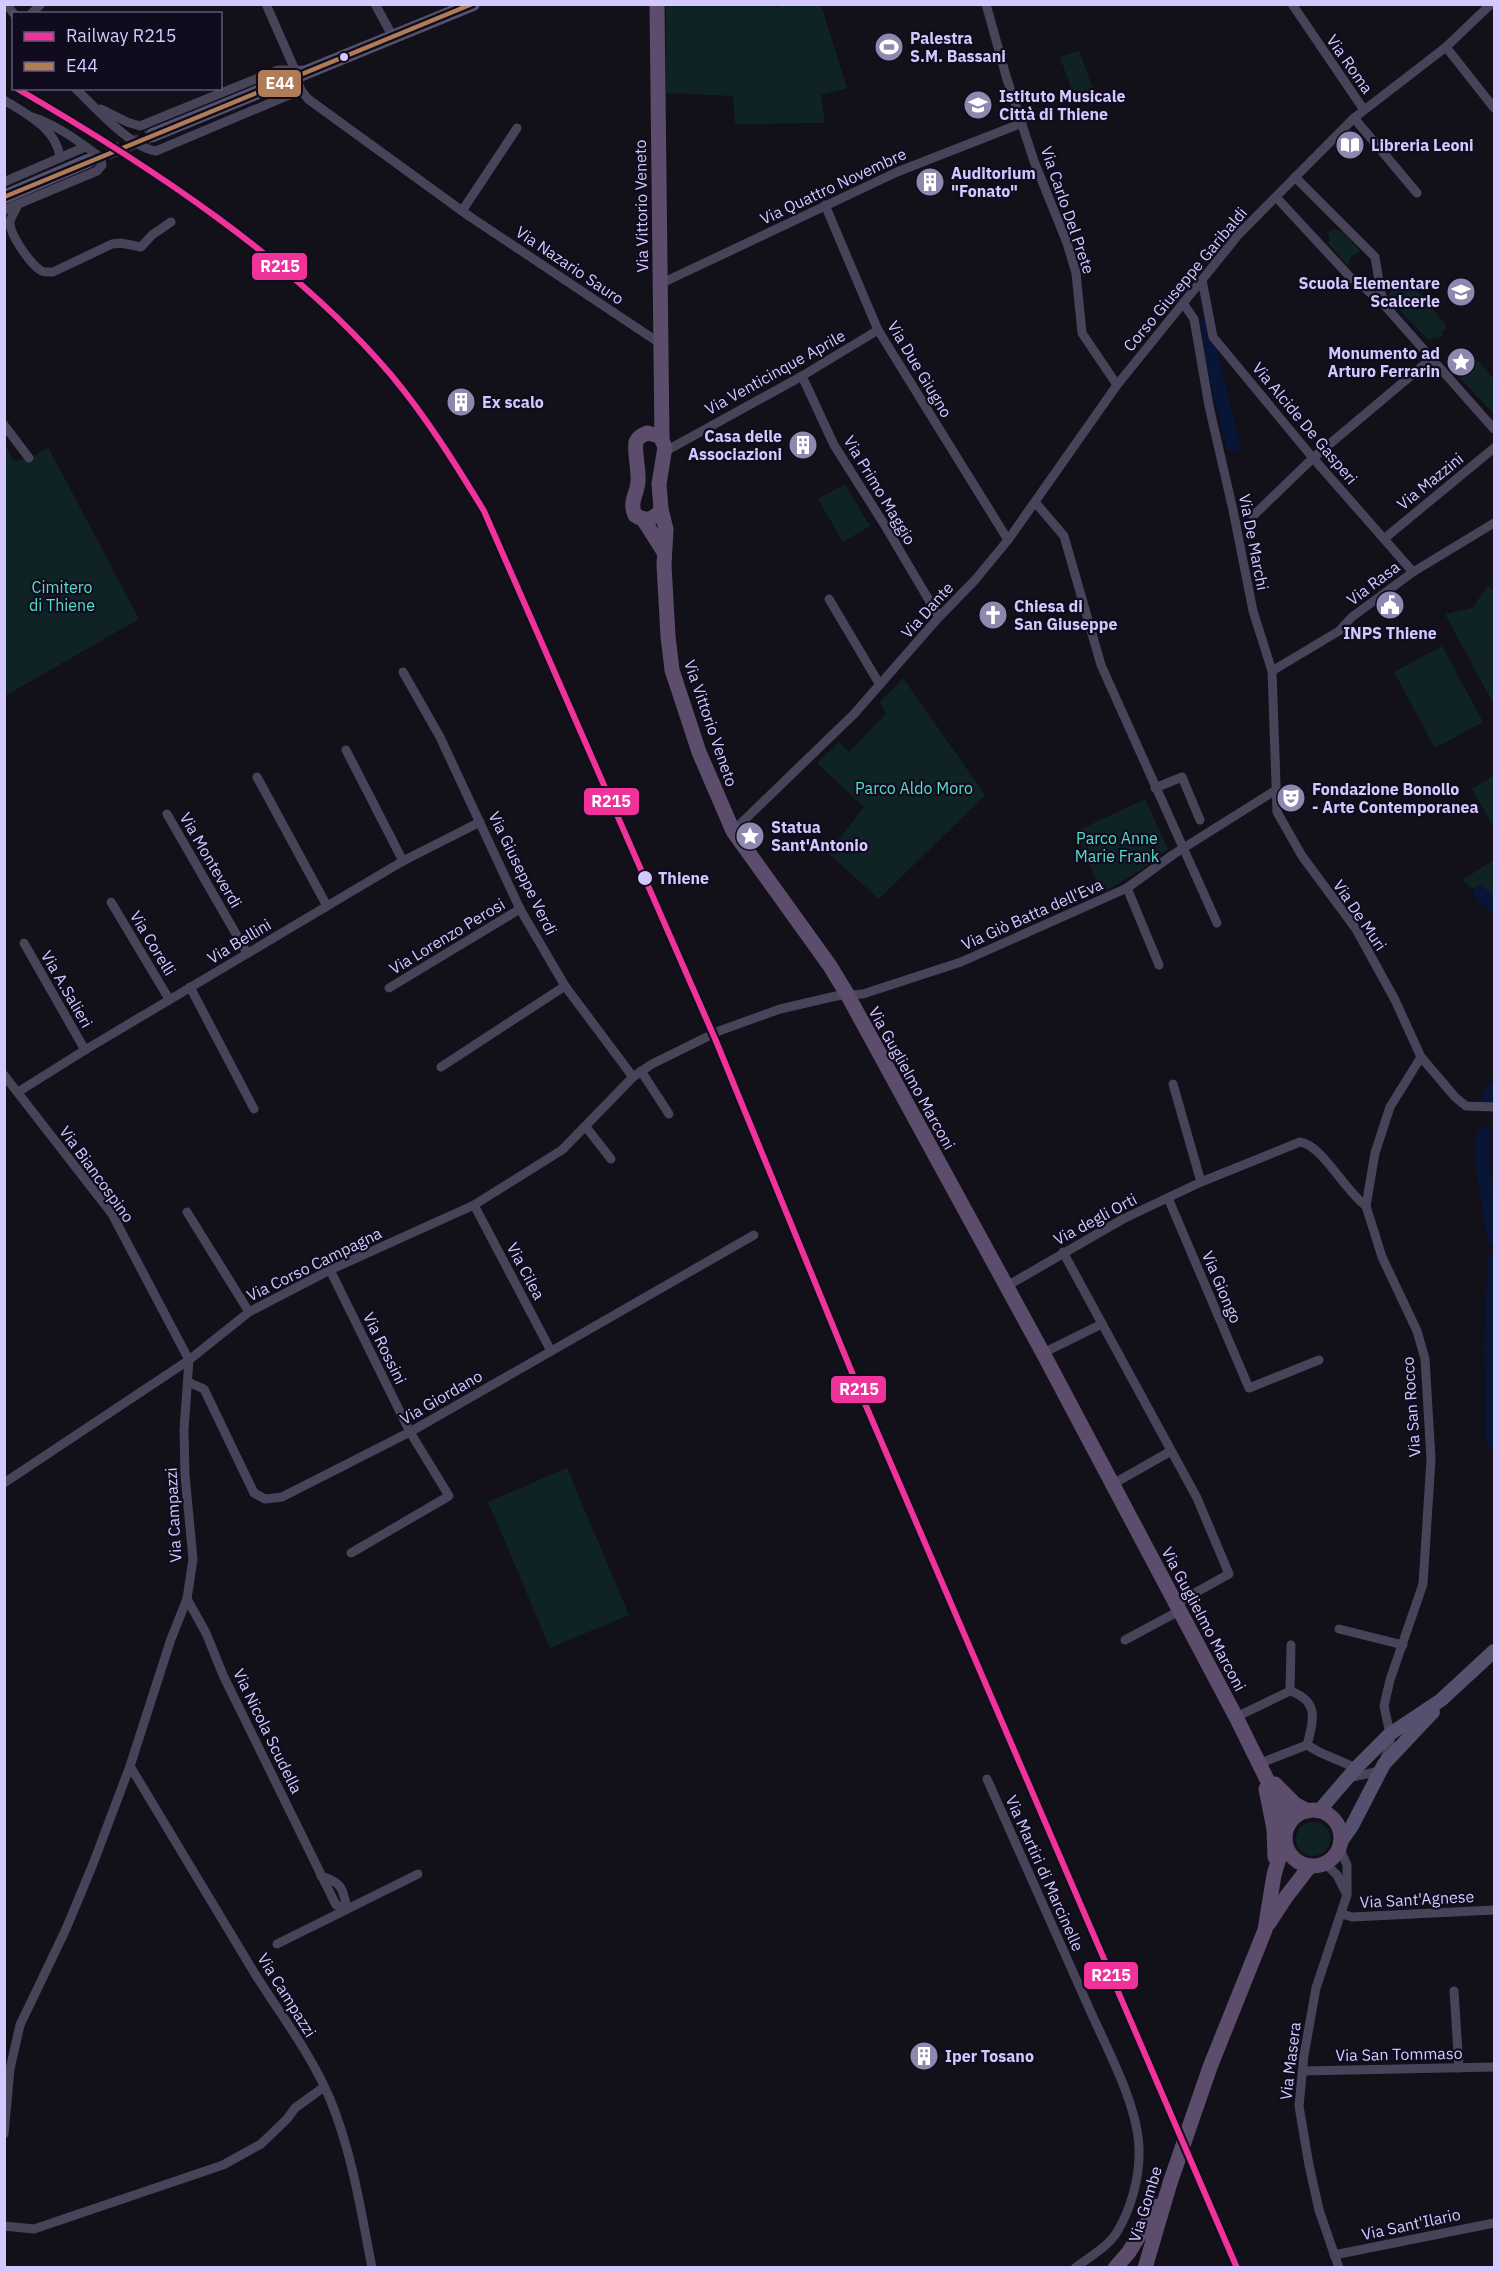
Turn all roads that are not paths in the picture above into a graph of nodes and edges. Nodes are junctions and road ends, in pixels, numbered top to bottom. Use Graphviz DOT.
graph roads {
  1 [pos="266,4"];
  2 [pos="375,4"];
  3 [pos="472,4"];
  4 [pos="657,4"];
  5 [pos="986,4"];
  6 [pos="1293,4"];
  7 [pos="1491,4"];
  8 [pos="393,37"];
  9 [pos="1446,47"];
  10 [pos="298,79"];
  11 [pos="78,90"];
  12 [pos="78,90"];
  13 [pos="4,100"];
  14 [pos="1494,108"];
  15 [pos="1364,110"];
  16 [pos="32,117"];
  17 [pos="1353,118"];
  18 [pos="1022,123"];
  19 [pos="140,126"];
  20 [pos="517,128"];
  21 [pos="153,135"];
  22 [pos="137,144"];
  23 [pos="85,147"];
  24 [pos="60,158"];
  25 [pos="88,161"];
  26 [pos="1295,177"];
  27 [pos="4,182"];
  28 [pos="1417,194"];
  29 [pos="4,197"];
  30 [pos="1276,197"];
  31 [pos="18,204"];
  32 [pos="825,205"];
  33 [pos="4,210"];
  34 [pos="462,211"];
  35 [pos="171,222"];
  36 [pos="1377,268"];
  37 [pos="1202,280"];
  38 [pos="1359,283"];
  39 [pos="660,284"];
  40 [pos="1183,303"];
  41 [pos="1386,307"];
  42 [pos="878,330"];
  43 [pos="661,344"];
  44 [pos="1432,358"];
  45 [pos="802,376"];
  46 [pos="1117,385"];
  47 [pos="661,406"];
  48 [pos="4,426"];
  49 [pos="1494,429"];
  50 [pos="642,435"];
  51 [pos="663,443"];
  52 [pos="1494,448"];
  53 [pos="30,458"];
  54 [pos="1313,458"];
  55 [pos="1035,502"];
  56 [pos="661,509"];
  57 [pos="1253,516"];
  58 [pos="643,519"];
  59 [pos="1494,522"];
  60 [pos="1385,538"];
  61 [pos="1008,540"];
  62 [pos="664,552"];
  63 [pos="1413,572"];
  64 [pos="829,600"];
  65 [pos="939,617"];
  66 [pos="1272,670"];
  67 [pos="403,672"];
  68 [pos="880,686"];
  69 [pos="346,750"];
  70 [pos="257,777"];
  71 [pos="1155,788"];
  72 [pos="1276,790"];
  73 [pos="167,814"];
  74 [pos="1200,820"];
  75 [pos="480,822"];
  76 [pos="733,831"];
  77 [pos="1182,849"];
  78 [pos="404,861"];
  79 [pos="1127,888"];
  80 [pos="111,902"];
  81 [pos="327,906"];
  82 [pos="520,909"];
  83 [pos="1217,923"];
  84 [pos="24,943"];
  85 [pos="247,953"];
  86 [pos="1159,965"];
  87 [pos="565,986"];
  88 [pos="190,987"];
  89 [pos="389,988"];
  90 [pos="847,994"];
  91 [pos="169,999"];
  92 [pos="85,1050"];
  93 [pos="1421,1058"];
  94 [pos="441,1067"];
  95 [pos="637,1074"];
  96 [pos="4,1075"];
  97 [pos="1173,1084"];
  98 [pos="18,1092"];
  99 [pos="1494,1107"];
  100 [pos="254,1108"];
  101 [pos="669,1114"];
  102 [pos="586,1127"];
  103 [pos="611,1160"];
  104 [pos="1201,1182"];
  105 [pos="1168,1198"];
  106 [pos="474,1205"];
  107 [pos="1366,1206"];
  108 [pos="187,1212"];
  109 [pos="754,1235"];
  110 [pos="1063,1252"];
  111 [pos="330,1270"];
  112 [pos="1007,1287"];
  113 [pos="249,1312"];
  114 [pos="1102,1324"];
  115 [pos="551,1351"];
  116 [pos="1043,1353"];
  117 [pos="189,1360"];
  118 [pos="1319,1360"];
  119 [pos="188,1382"];
  120 [pos="410,1432"];
  121 [pos="1171,1451"];
  122 [pos="4,1483"];
  123 [pos="1113,1484"];
  124 [pos="351,1553"];
  125 [pos="187,1599"];
  126 [pos="1177,1607"];
  127 [pos="1339,1629"];
  128 [pos="1125,1640"];
  129 [pos="1291,1645"];
  130 [pos="1403,1645"];
  131 [pos="1494,1651"];
  132 [pos="1290,1691"];
  133 [pos="1441,1700"];
  134 [pos="1236,1717"];
  135 [pos="1390,1734"];
  136 [pos="1307,1745"];
  137 [pos="130,1766"];
  138 [pos="1382,1767"];
  139 [pos="1260,1768"];
  140 [pos="1352,1773"];
  141 [pos="987,1779"];
  142 [pos="1314,1811"];
  143 [pos="1287,1831"];
  144 [pos="1339,1845"];
  145 [pos="1317,1864"];
  146 [pos="418,1874"];
  147 [pos="1274,1875"];
  148 [pos="1347,1895"];
  149 [pos="346,1909"];
  150 [pos="1494,1910"];
  151 [pos="1342,1914"];
  152 [pos="1265,1930"];
  153 [pos="277,1944"];
  154 [pos="1454,1991"];
  155 [pos="1494,2067"];
  156 [pos="1459,2068"];
  157 [pos="1303,2071"];
  158 [pos="324,2087"];
  159 [pos="4,2134"];
  160 [pos="1181,2151"];
  161 [pos="1170,2183"];
  162 [pos="1494,2223"];
  163 [pos="4,2226"];
  164 [pos="1334,2256"];
  165 [pos="372,2268"];
  166 [pos="1075,2268"];
  167 [pos="1115,2268"];
  168 [pos="1145,2268"];
  169 [pos="1339,2268"];
  1 -- 10 [label="street"];
  2 -- 8 [label="street"];
  3 -- 8 [label="main road"];
  4 -- 39 [label="main road, Via Vittorio Veneto"];
  5 -- 18 [label="street, Via Carlo Del Prete"];
  6 -- 15 [label="street, Via Roma"];
  7 -- 9 [label="street, Corso Giuseppe Garibaldi"];
  8 -- 10 [label="main road"];
  9 -- 14 [label="street"];
  9 -- 15 [label="street, Corso Giuseppe Garibaldi"];
  10 -- 19 [label="street"];
  10 -- 21 [label="main road"];
  10 -- 22 [label="street"];
  10 -- 34 [label="street, Via Nazario Sauro"];
  11 -- 19 [label="street"];
  12 -- 22 [label="street"];
  13 -- 16 [label="street"];
  15 -- 17 [label="street, Corso Giuseppe Garibaldi"];
  16 -- 23 [label="street"];
  16 -- 24 [label="street"];
  17 -- 26 [label="street, Corso Giuseppe Garibaldi"];
  17 -- 28 [label="street"];
  18 -- 32 [label="street, Via Quattro Novembre"];
  18 -- 46 [label="street, Via Carlo Del Prete"];
  19 -- 22 [label="street"];
  20 -- 34 [label="street"];
  23 -- 24 [label="street"];
  23 -- 31 [label="street"];
  24 -- 27 [label="street"];
  25 -- 29 [label="main road"];
  26 -- 30 [label="street, Corso Giuseppe Garibaldi"];
  26 -- 36 [label="street"];
  30 -- 37 [label="street, Corso Giuseppe Garibaldi"];
  30 -- 38 [label="street"];
  31 -- 33 [label="street"];
  31 -- 35 [label="street"];
  32 -- 39 [label="street, Via Quattro Novembre"];
  32 -- 42 [label="street, Via Due Giugno"];
  34 -- 43 [label="street, Via Nazario Sauro"];
  36 -- 38 [label="street"];
  36 -- 41 [label="street"];
  37 -- 40 [label="street, Corso Giuseppe Garibaldi"];
  37 -- 54 [label="street, Via Alcide De Gasperi"];
  38 -- 41 [label="street"];
  39 -- 43 [label="main road, Via Vittorio Veneto"];
  40 -- 46 [label="street, Corso Giuseppe Garibaldi"];
  40 -- 66 [label="street, Via De Marchi"];
  41 -- 44 [label="street"];
  42 -- 45 [label="street, Via Venticinque Aprile"];
  42 -- 61 [label="street, Via Due Giugno"];
  43 -- 47 [label="main road, Via Vittorio Veneto"];
  44 -- 49 [label="street"];
  44 -- 54 [label="street"];
  45 -- 51 [label="street, Via Venticinque Aprile"];
  45 -- 65 [label="street, Via Primo Maggio"];
  46 -- 55 [label="street, Via Dante"];
  47 -- 50 [label="main road, Via Vittorio Veneto"];
  47 -- 51 [label="main road, Via Vittorio Veneto"];
  48 -- 53 [label="street"];
  50 -- 51 [label="main road"];
  50 -- 58 [label="main road, Via Vittorio Veneto"];
  51 -- 56 [label="main road, Via Vittorio Veneto"];
  52 -- 60 [label="street, Via Mazzini"];
  54 -- 57 [label="street"];
  54 -- 60 [label="street, Via Alcide De Gasperi"];
  55 -- 61 [label="street, Via Dante"];
  55 -- 71 [label="street"];
  56 -- 58 [label="main road"];
  56 -- 62 [label="main road, Via Vittorio Veneto"];
  58 -- 62 [label="main road, Via Vittorio Veneto"];
  59 -- 63 [label="street, Via Rasa"];
  60 -- 63 [label="street, Via Alcide De Gasperi"];
  61 -- 65 [label="street, Via Dante"];
  62 -- 76 [label="main road, Via Vittorio Veneto"];
  63 -- 66 [label="street, Via Rasa"];
  64 -- 68 [label="street"];
  65 -- 68 [label="street, Via Dante"];
  66 -- 72 [label="street, Via De Marchi"];
  67 -- 75 [label="street, Via Giuseppe Verdi"];
  68 -- 76 [label="street, Via Dante"];
  69 -- 78 [label="street"];
  70 -- 81 [label="street"];
  71 -- 74 [label="street"];
  71 -- 77 [label="street"];
  72 -- 77 [label="street, Via Giò Batta dell'Eva"];
  72 -- 93 [label="street, Via De Muri"];
  73 -- 85 [label="street, Via Monteverdi"];
  75 -- 78 [label="street, Via Bellini"];
  75 -- 82 [label="street, Via Giuseppe Verdi"];
  76 -- 90 [label="main road, Via Guglielmo Marconi"];
  77 -- 79 [label="street, Via Giò Batta dell'Eva"];
  77 -- 83 [label="street"];
  78 -- 81 [label="street, Via Bellini"];
  79 -- 86 [label="street"];
  79 -- 90 [label="street, Via Giò Batta dell'Eva"];
  80 -- 91 [label="street, Via Corelli"];
  81 -- 85 [label="street, Via Bellini"];
  82 -- 87 [label="street, Via Giuseppe Verdi"];
  82 -- 89 [label="street, Via Lorenzo Perosi"];
  84 -- 92 [label="street, Via A.Salieri"];
  85 -- 88 [label="street, Via Bellini"];
  87 -- 94 [label="street"];
  87 -- 95 [label="street, Via Giuseppe Verdi"];
  88 -- 91 [label="street, Via Bellini"];
  88 -- 100 [label="street"];
  90 -- 95 [label="street, Via Corso Campagna"];
  90 -- 112 [label="main road, Via Guglielmo Marconi"];
  91 -- 92 [label="street, Via Bellini"];
  92 -- 98 [label="street, Via Bellini"];
  93 -- 99 [label="street, Via De Muri"];
  93 -- 107 [label="street, Via San Rocco"];
  95 -- 101 [label="street"];
  95 -- 102 [label="street, Via Corso Campagna"];
  96 -- 98 [label="street, Via Biancospino"];
  97 -- 104 [label="street"];
  98 -- 117 [label="street, Via Biancospino"];
  102 -- 103 [label="street"];
  102 -- 106 [label="street, Via Corso Campagna"];
  104 -- 105 [label="street, Via degli Orti"];
  104 -- 107 [label="street, Via degli Orti"];
  105 -- 110 [label="street, Via degli Orti"];
  105 -- 118 [label="street, Via Giongo"];
  106 -- 111 [label="street, Via Corso Campagna"];
  106 -- 115 [label="street, Via Cilea"];
  107 -- 130 [label="street, Via San Rocco"];
  108 -- 113 [label="street"];
  109 -- 115 [label="street, Via Giordano"];
  110 -- 112 [label="street, Via degli Orti"];
  110 -- 114 [label="street"];
  111 -- 113 [label="street, Via Corso Campagna"];
  111 -- 120 [label="street, Via Rossini"];
  112 -- 116 [label="main road, Via Guglielmo Marconi"];
  113 -- 117 [label="street, Via Corso Campagna"];
  114 -- 116 [label="street"];
  114 -- 121 [label="street"];
  115 -- 120 [label="street, Via Giordano"];
  116 -- 123 [label="main road, Via Guglielmo Marconi"];
  117 -- 119 [label="street, Via Campazzi"];
  117 -- 122 [label="street, Via Corso Campagna"];
  119 -- 120 [label="street, Via Giordano"];
  119 -- 125 [label="street, Via Campazzi"];
  120 -- 124 [label="street, Via Rossini"];
  121 -- 123 [label="street"];
  121 -- 126 [label="street"];
  123 -- 126 [label="main road, Via Guglielmo Marconi"];
  125 -- 137 [label="street, Via Campazzi"];
  125 -- 149 [label="street, Via Nicola Scudella"];
  126 -- 128 [label="street"];
  126 -- 134 [label="main road, Via Guglielmo Marconi"];
  127 -- 130 [label="street"];
  129 -- 132 [label="street"];
  130 -- 135 [label="street, Via San Rocco"];
  131 -- 133 [label="main road"];
  132 -- 134 [label="street"];
  132 -- 136 [label="street"];
  133 -- 135 [label="main road"];
  133 -- 138 [label="main road"];
  134 -- 139 [label="main road, Via Guglielmo Marconi"];
  135 -- 138 [label="street"];
  135 -- 140 [label="main road"];
  136 -- 139 [label="street"];
  136 -- 140 [label="street"];
  137 -- 158 [label="street, Via Campazzi"];
  137 -- 159 [label="street, Via Campazzi"];
  138 -- 140 [label="street"];
  138 -- 144 [label="main road"];
  139 -- 142 [label="main road, Via Guglielmo Marconi"];
  139 -- 143 [label="main road, Via Guglielmo Marconi"];
  139 -- 147 [label="main road, Via Guglielmo Marconi"];
  140 -- 142 [label="main road"];
  141 -- 166 [label="street, Via Martiri di Marcinelle"];
  142 -- 143 [label="main road"];
  142 -- 144 [label="main road, Via Guglielmo Marconi"];
  143 -- 145 [label="main road, Via Guglielmo Marconi"];
  143 -- 147 [label="main road, Via Guglielmo Marconi"];
  144 -- 145 [label="main road, Via Guglielmo Marconi"];
  144 -- 148 [label="street, Via Masera"];
  145 -- 148 [label="street"];
  145 -- 152 [label="main road, Via Guglielmo Marconi"];
  146 -- 149 [label="street"];
  147 -- 152 [label="main road, Via Guglielmo Marconi"];
  148 -- 151 [label="street, Via Masera"];
  149 -- 153 [label="street"];
  150 -- 151 [label="street, Via Sant'Agnese"];
  151 -- 157 [label="street, Via Masera"];
  152 -- 160 [label="main road, Via Guglielmo Marconi"];
  154 -- 156 [label="street"];
  155 -- 156 [label="street, Via San Tommaso"];
  156 -- 157 [label="street, Via San Tommaso"];
  157 -- 164 [label="street, Via Masera"];
  158 -- 163 [label="street"];
  158 -- 165 [label="street, Via Campazzi"];
  160 -- 161 [label="main road, Via Gombe"];
  161 -- 167 [label="main road"];
  161 -- 168 [label="main road, Via Gombe"];
  162 -- 164 [label="street, Via Sant'Ilario"];
  164 -- 169 [label="street, Via Masera"];
}
